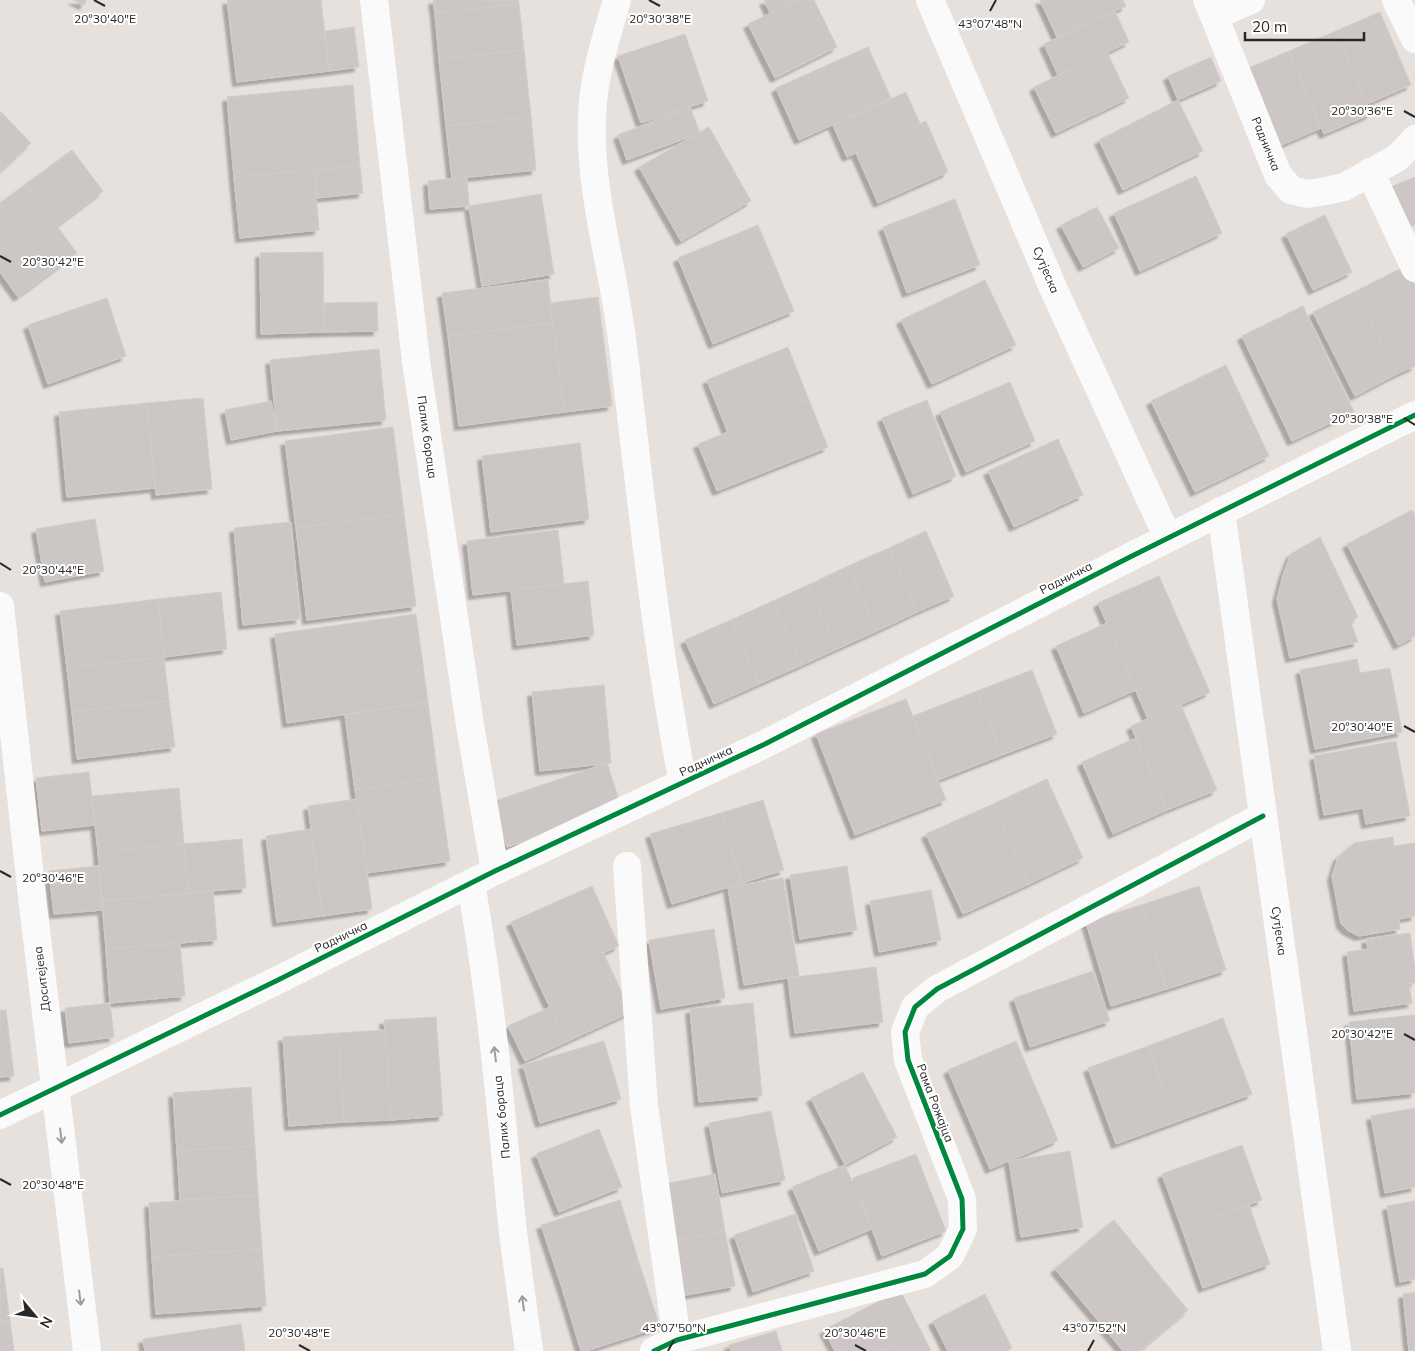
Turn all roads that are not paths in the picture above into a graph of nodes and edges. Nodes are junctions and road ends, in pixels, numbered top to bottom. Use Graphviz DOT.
graph roads {
  1 [pos="374,0"];
  2 [pos="617,0"];
  3 [pos="930,0"];
  4 [pos="1251,0"];
  5 [pos="1396,0"];
  6 [pos="1211,8"];
  7 [pos="1415,39"];
  8 [pos="1415,139"];
  9 [pos="1370,172"];
  10 [pos="1415,268"];
  11 [pos="1415,415"];
  12 [pos="1221,511"];
  13 [pos="1168,538"];
  14 [pos="0,606"];
  15 [pos="683,783"];
  16 [pos="1263,816"];
  17 [pos="627,866"];
  18 [pos="483,878"];
  19 [pos="55,1088"];
  20 [pos="0,1115"];
  21 [pos="666,1346"];
  22 [pos="87,1351"];
  23 [pos="529,1351"];
  24 [pos="1337,1351"];
  1 -- 18 [label="street, Палих бораца"];
  2 -- 15 [label="street"];
  3 -- 13 [label="street, Сутјеска"];
  4 -- 6 [label="street, Радничка"];
  5 -- 7 [label="street"];
  6 -- 9 [label="street, Радничка"];
  8 -- 9 [label="street, Радничка"];
  9 -- 10 [label="street"];
  11 -- 12 [label="street, Радничка"];
  12 -- 13 [label="street, Радничка"];
  12 -- 16 [label="street, Сутјеска"];
  13 -- 15 [label="street, Радничка"];
  14 -- 19 [label="street, Доситејева"];
  15 -- 18 [label="street, Радничка"];
  16 -- 21 [label="street, Рама Рожајца"];
  16 -- 24 [label="street, Сутјеска"];
  17 -- 21 [label="street, Рама Рожајца"];
  18 -- 19 [label="street, Радничка"];
  23 -- 18 [label="street, Палих бораца, one-way"];
  19 -- 20 [label="street, Радничка"];
  19 -- 22 [label="street, Доситејева, one-way"];
}
